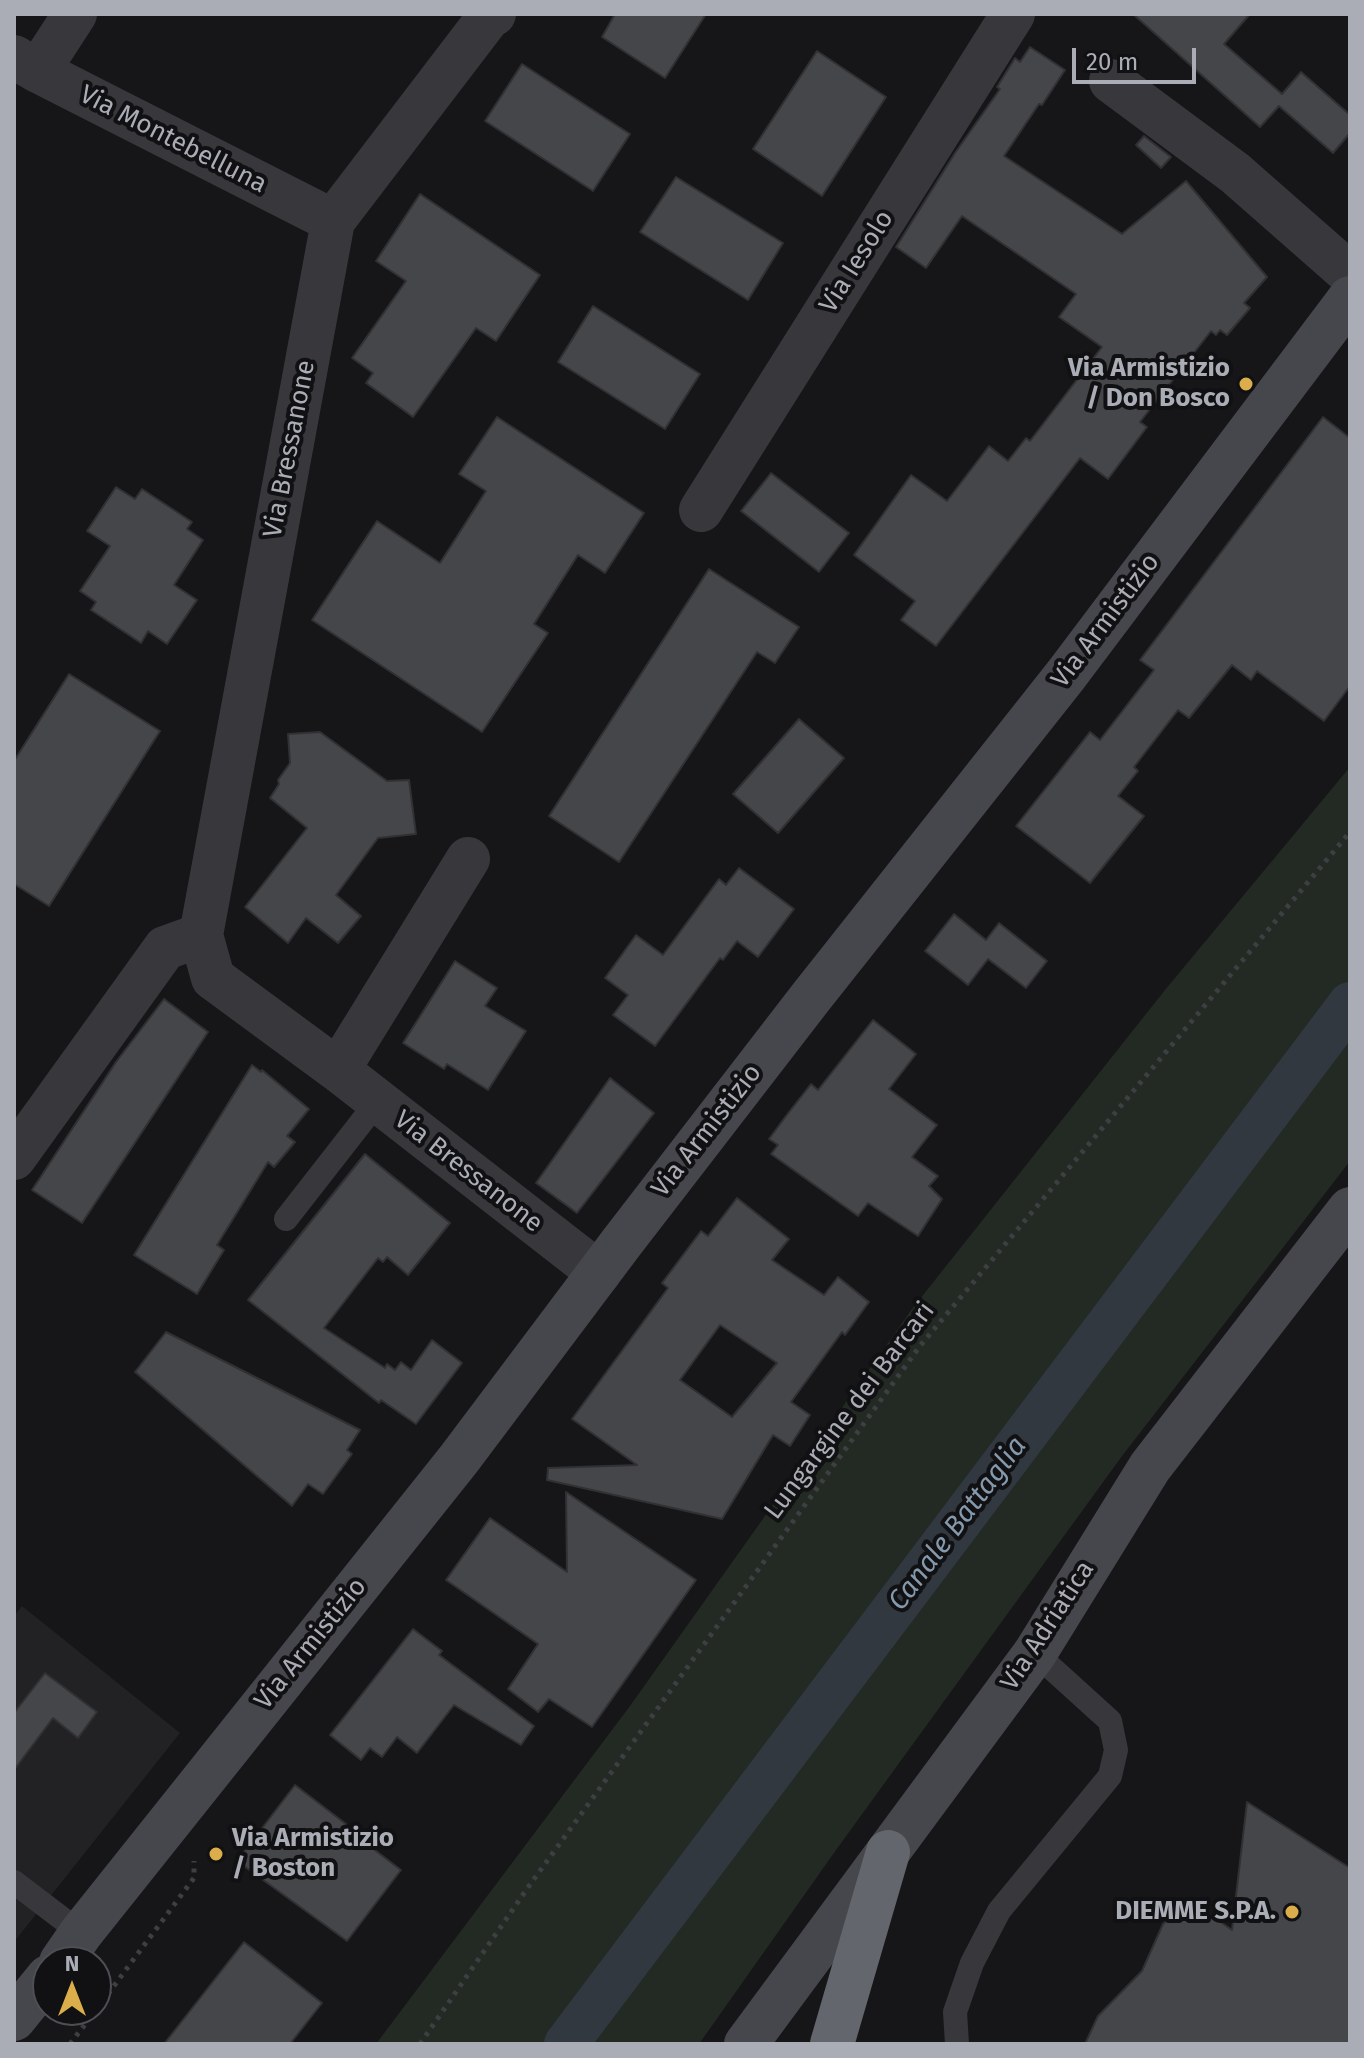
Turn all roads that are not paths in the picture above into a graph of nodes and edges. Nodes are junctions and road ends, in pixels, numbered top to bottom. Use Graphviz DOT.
graph roads {
  1 [pos="75,14"];
  2 [pos="494,14"];
  3 [pos="1013,14"];
  4 [pos="26,64"];
  5 [pos="1111,81"];
  6 [pos="333,221"];
  7 [pos="1350,274"];
  8 [pos="1350,298"];
  9 [pos="701,510"];
  10 [pos="468,859"];
  11 [pos="201,935"];
  12 [pos="338,1070"];
  13 [pos="378,1101"];
  14 [pos="14,1158"];
  15 [pos="1350,1209"];
  16 [pos="286,1219"];
  17 [pos="599,1273"];
  18 [pos="1035,1653"];
  19 [pos="888,1852"];
  20 [pos="14,1882"];
  21 [pos="69,1946"];
  22 [pos="73,1946"];
  23 [pos="32,1997"];
  24 [pos="14,2019"];
  25 [pos="746,2044"];
  26 [pos="832,2044"];
  27 [pos="957,2044"];
  1 -- 4 [label="street"];
  2 -- 6 [label="street, Via Bressanone"];
  3 -- 9 [label="street, Via Iesolo"];
  4 -- 6 [label="street, Via Montebelluna"];
  5 -- 7 [label="street"];
  6 -- 11 [label="street, Via Bressanone"];
  8 -- 17 [label="street, Via Armistizio"];
  10 -- 12 [label="street"];
  11 -- 12 [label="street, Via Bressanone"];
  11 -- 14 [label="street"];
  12 -- 13 [label="street, Via Bressanone"];
  13 -- 16 [label="lane"];
  13 -- 17 [label="street, Via Bressanone"];
  15 -- 18 [label="street, Via Adriatica"];
  17 -- 22 [label="street, Via Armistizio"];
  18 -- 19 [label="street, Via Adriatica"];
  18 -- 27 [label="lane"];
  19 -- 25 [label="street, Via Adriatica"];
  19 -- 26 [label="highway"];
  20 -- 21 [label="lane"];
  23 -- 24 [label="street"];
}
